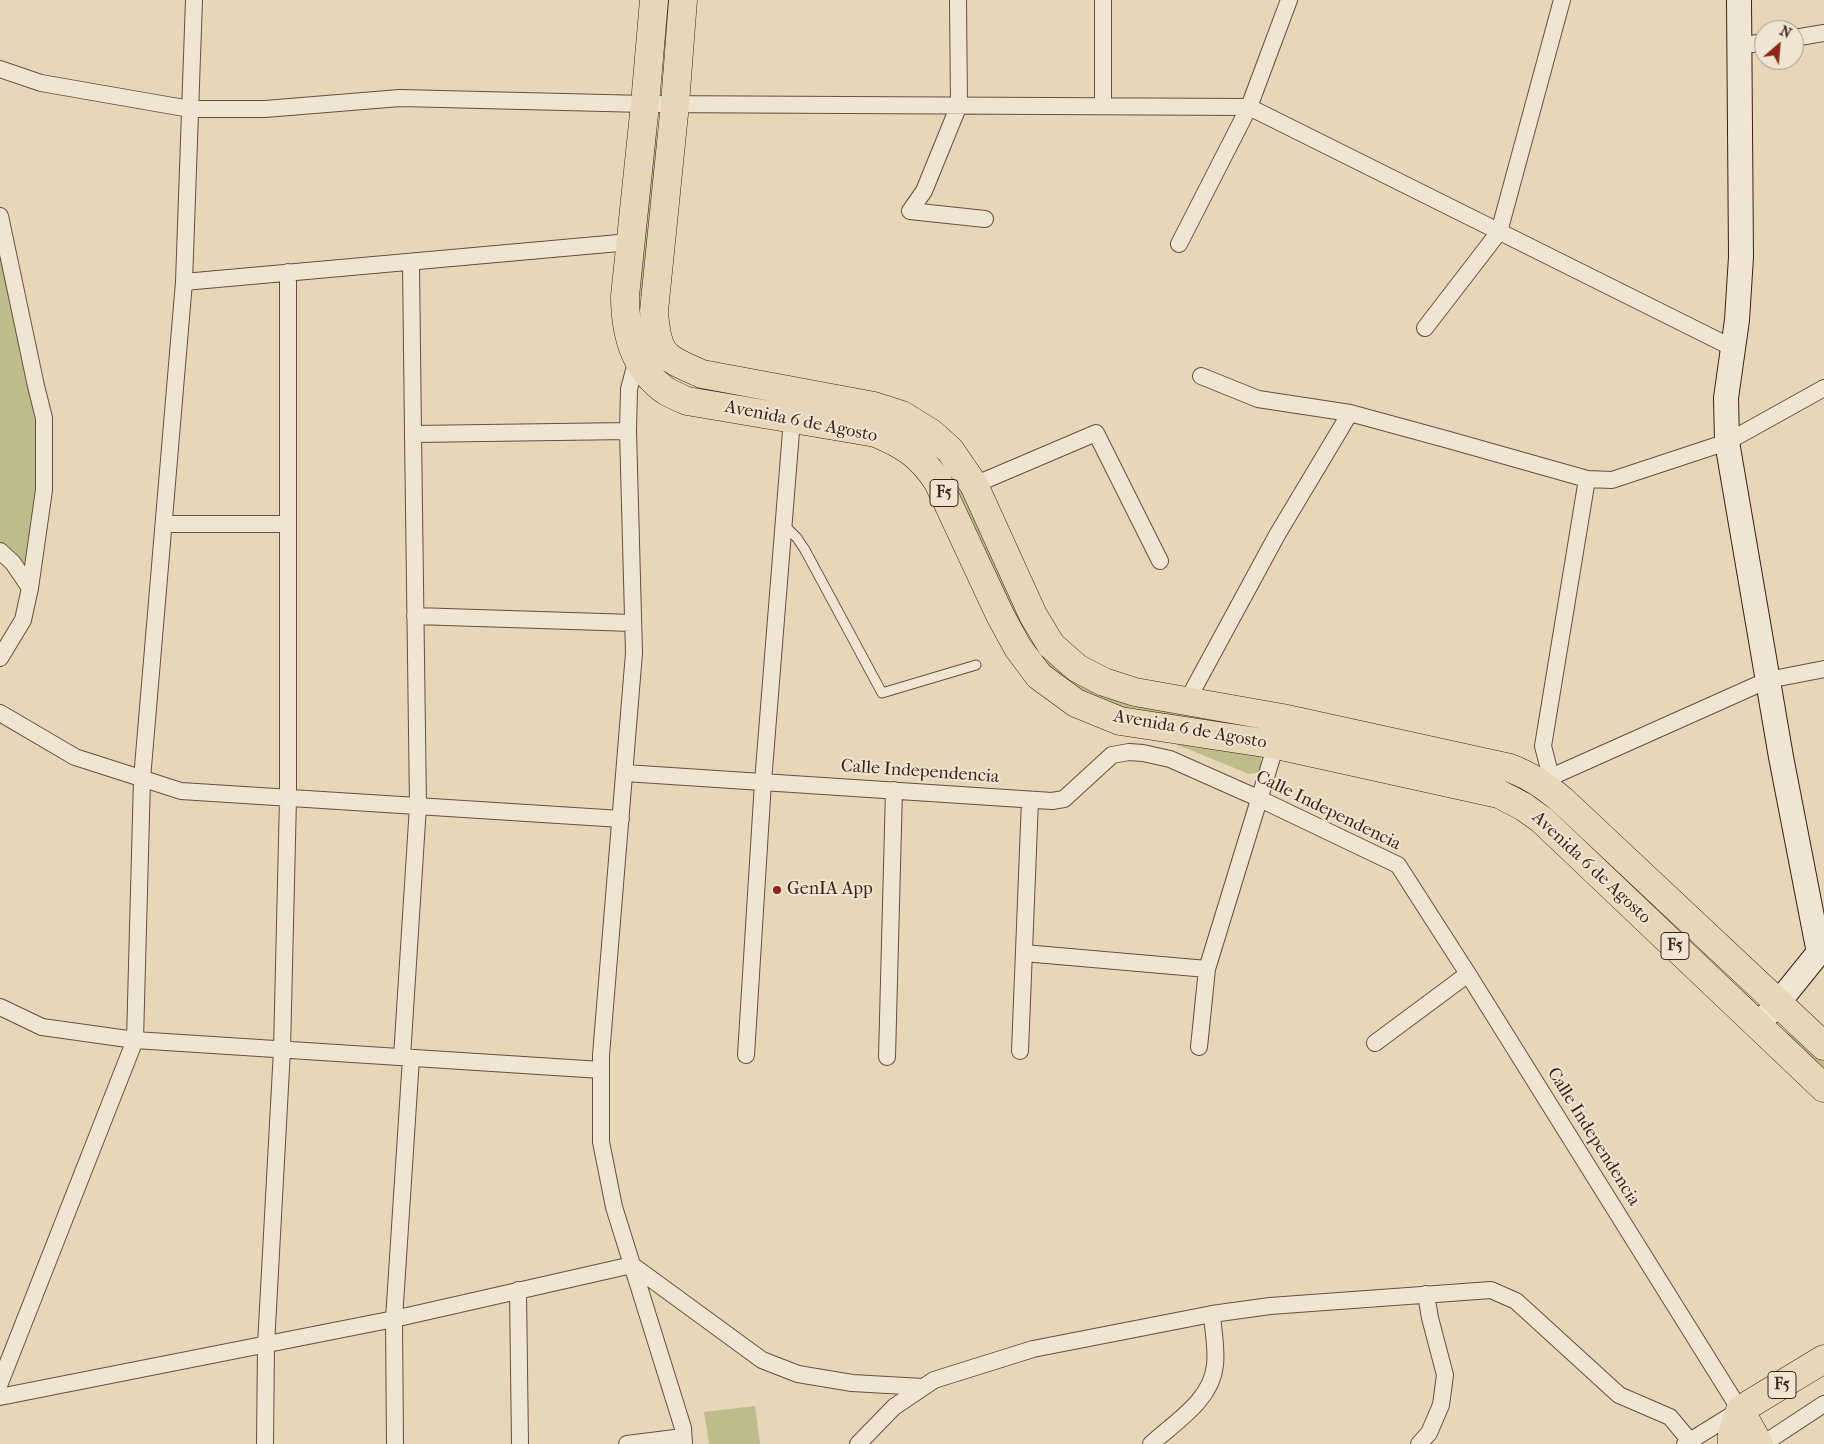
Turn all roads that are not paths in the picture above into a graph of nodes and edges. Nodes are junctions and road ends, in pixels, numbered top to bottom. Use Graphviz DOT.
graph roads {
  1 [pos="194,0"];
  2 [pos="654,0"];
  3 [pos="684,0"];
  4 [pos="958,0"];
  5 [pos="1102,0"];
  6 [pos="1289,0"];
  7 [pos="1562,0"];
  8 [pos="1737,1"];
  9 [pos="1824,33"];
  10 [pos="1804,36"];
  11 [pos="1754,44"];
  12 [pos="1739,46"];
  13 [pos="0,69"];
  14 [pos="645,104"];
  15 [pos="675,104"];
  16 [pos="959,105"];
  17 [pos="1103,106"];
  18 [pos="1249,107"];
  19 [pos="190,108"];
  20 [pos="0,216"];
  21 [pos="985,219"];
  22 [pos="1499,232"];
  23 [pos="630,242"];
  24 [pos="1179,244"];
  25 [pos="411,263"];
  26 [pos="288,272"];
  27 [pos="184,282"];
  28 [pos="625,305"];
  29 [pos="654,307"];
  30 [pos="1425,328"];
  31 [pos="1733,348"];
  32 [pos="637,359"];
  33 [pos="671,359"];
  34 [pos="1201,376"];
  35 [pos="1824,388"];
  36 [pos="1350,414"];
  37 [pos="792,419"];
  38 [pos="628,431"];
  39 [pos="413,434"];
  40 [pos="1727,442"];
  41 [pos="923,443"];
  42 [pos="1587,480"];
  43 [pos="974,485"];
  44 [pos="164,524"];
  45 [pos="288,524"];
  46 [pos="784,525"];
  47 [pos="0,551"];
  48 [pos="1160,561"];
  49 [pos="30,588"];
  50 [pos="416,616"];
  51 [pos="633,623"];
  52 [pos="1040,627"];
  53 [pos="1014,641"];
  54 [pos="0,658"];
  55 [pos="976,665"];
  56 [pos="1824,669"];
  57 [pos="1768,680"];
  58 [pos="1187,701"];
  59 [pos="0,713"];
  60 [pos="1282,718"];
  61 [pos="1277,745"];
  62 [pos="624,772"];
  63 [pos="142,779"];
  64 [pos="1547,780"];
  65 [pos="763,782"];
  66 [pos="894,790"];
  67 [pos="288,798"];
  68 [pos="1260,799"];
  69 [pos="1030,800"];
  70 [pos="418,806"];
  71 [pos="1524,807"];
  72 [pos="621,819"];
  73 [pos="1821,950"];
  74 [pos="1024,954"];
  75 [pos="1207,969"];
  76 [pos="1468,974"];
  77 [pos="1778,1003"];
  78 [pos="0,1008"];
  79 [pos="1758,1025"];
  80 [pos="135,1040"];
  81 [pos="1375,1043"];
  82 [pos="1824,1046"];
  83 [pos="1199,1047"];
  84 [pos="282,1050"];
  85 [pos="1020,1051"];
  86 [pos="746,1055"];
  87 [pos="887,1057"];
  88 [pos="407,1058"];
  89 [pos="601,1070"];
  90 [pos="1824,1088"];
  91 [pos="632,1265"];
  92 [pos="518,1290"];
  93 [pos="1426,1294"];
  94 [pos="1212,1314"];
  95 [pos="394,1319"];
  96 [pos="266,1345"];
  97 [pos="1824,1359"];
  98 [pos="0,1383"];
  99 [pos="923,1388"];
  100 [pos="0,1397"];
  101 [pos="1824,1404"];
  102 [pos="1740,1410"];
  103 [pos="867,1440"];
  104 [pos="684,1441"];
  105 [pos="1687,1442"];
  106 [pos="265,1444"];
  107 [pos="395,1444"];
  108 [pos="520,1444"];
  109 [pos="627,1444"];
  110 [pos="1152,1444"];
  111 [pos="1419,1444"];
  112 [pos="1732,1444"];
  113 [pos="1761,1444"];
  1 -- 19 [label="street"];
  2 -- 14 [label="highway, Avenida 6 de Agosto / F5"];
  3 -- 15 [label="highway, Avenida 6 de Agosto / F5"];
  4 -- 16 [label="street"];
  5 -- 17 [label="street"];
  6 -- 18 [label="street"];
  7 -- 22 [label="street"];
  8 -- 12 [label="street"];
  9 -- 10 [label="street"];
  11 -- 12 [label="street"];
  12 -- 31 [label="street"];
  13 -- 19 [label="street"];
  14 -- 15 [label="street"];
  14 -- 19 [label="street"];
  14 -- 23 [label="highway, Avenida 6 de Agosto / F5"];
  15 -- 16 [label="street"];
  15 -- 29 [label="highway, Avenida 6 de Agosto / F5"];
  16 -- 17 [label="street"];
  16 -- 21 [label="street"];
  17 -- 18 [label="street"];
  18 -- 22 [label="street"];
  18 -- 24 [label="street"];
  19 -- 27 [label="street"];
  20 -- 49 [label="street"];
  22 -- 30 [label="street"];
  22 -- 31 [label="street"];
  23 -- 25 [label="street"];
  23 -- 28 [label="highway, Avenida 6 de Agosto / F5"];
  25 -- 26 [label="street"];
  25 -- 39 [label="street"];
  26 -- 27 [label="street"];
  26 -- 45 [label="street"];
  27 -- 44 [label="street"];
  28 -- 29 [label="highway"];
  28 -- 32 [label="highway, Avenida 6 de Agosto / F5"];
  29 -- 33 [label="highway, Avenida 6 de Agosto / F5"];
  31 -- 40 [label="street"];
  32 -- 33 [label="highway"];
  32 -- 37 [label="highway, Avenida 6 de Agosto / F5"];
  32 -- 38 [label="street"];
  33 -- 41 [label="highway, Avenida 6 de Agosto / F5"];
  34 -- 36 [label="street"];
  35 -- 40 [label="street"];
  36 -- 42 [label="street"];
  36 -- 58 [label="street"];
  37 -- 41 [label="highway, Avenida 6 de Agosto / F5"];
  37 -- 46 [label="street"];
  38 -- 39 [label="street"];
  38 -- 51 [label="street"];
  39 -- 50 [label="street"];
  40 -- 42 [label="street"];
  40 -- 57 [label="street"];
  41 -- 43 [label="highway, Avenida 6 de Agosto / F5"];
  41 -- 53 [label="highway, Avenida 6 de Agosto / F5"];
  42 -- 64 [label="street"];
  43 -- 48 [label="street"];
  43 -- 52 [label="highway, Avenida 6 de Agosto / F5"];
  44 -- 45 [label="street"];
  44 -- 63 [label="street"];
  45 -- 67 [label="street"];
  46 -- 55 [label="lane"];
  46 -- 65 [label="street"];
  47 -- 49 [label="street"];
  49 -- 54 [label="street"];
  50 -- 51 [label="street"];
  50 -- 70 [label="street"];
  51 -- 62 [label="street"];
  52 -- 53 [label="highway"];
  52 -- 58 [label="highway, Avenida 6 de Agosto / F5"];
  53 -- 61 [label="highway, Avenida 6 de Agosto / F5"];
  56 -- 57 [label="street"];
  57 -- 64 [label="street"];
  57 -- 73 [label="street"];
  58 -- 60 [label="highway, Avenida 6 de Agosto / F5"];
  59 -- 63 [label="street"];
  60 -- 61 [label="street"];
  60 -- 64 [label="highway, Avenida 6 de Agosto / F5"];
  61 -- 68 [label="street"];
  61 -- 71 [label="highway, Avenida 6 de Agosto / F5"];
  62 -- 65 [label="street, Calle Independencia"];
  62 -- 72 [label="street"];
  63 -- 67 [label="street"];
  63 -- 80 [label="street"];
  64 -- 71 [label="street"];
  64 -- 77 [label="highway, Avenida 6 de Agosto / F5"];
  65 -- 66 [label="street, Calle Independencia"];
  65 -- 86 [label="street"];
  66 -- 69 [label="street, Calle Independencia"];
  66 -- 87 [label="street"];
  67 -- 70 [label="street"];
  67 -- 84 [label="street"];
  68 -- 69 [label="street, Calle Independencia"];
  68 -- 75 [label="street"];
  68 -- 76 [label="street, Calle Independencia"];
  69 -- 74 [label="street"];
  70 -- 72 [label="street"];
  70 -- 88 [label="street"];
  71 -- 79 [label="highway, Avenida 6 de Agosto / F5"];
  72 -- 89 [label="street"];
  73 -- 77 [label="street"];
  74 -- 75 [label="street"];
  74 -- 85 [label="street"];
  75 -- 83 [label="street"];
  76 -- 81 [label="street"];
  76 -- 102 [label="street, Calle Independencia"];
  77 -- 79 [label="street"];
  77 -- 82 [label="highway, Avenida 6 de Agosto / F5"];
  78 -- 80 [label="street"];
  79 -- 90 [label="highway, Avenida 6 de Agosto / F5"];
  80 -- 84 [label="street"];
  80 -- 98 [label="street"];
  84 -- 88 [label="street"];
  84 -- 96 [label="street"];
  88 -- 89 [label="street"];
  88 -- 95 [label="street"];
  89 -- 91 [label="street"];
  91 -- 92 [label="street"];
  91 -- 99 [label="street"];
  91 -- 104 [label="street"];
  92 -- 95 [label="street"];
  92 -- 108 [label="street"];
  93 -- 94 [label="street"];
  93 -- 105 [label="street"];
  93 -- 111 [label="street"];
  94 -- 99 [label="street"];
  94 -- 110 [label="street"];
  95 -- 96 [label="street"];
  95 -- 107 [label="street"];
  96 -- 100 [label="street"];
  96 -- 106 [label="street"];
  97 -- 102 [label="highway, F5"];
  99 -- 103 [label="street"];
  101 -- 113 [label="street"];
  102 -- 105 [label="street"];
  102 -- 112 [label="highway"];
  102 -- 113 [label="highway"];
  104 -- 109 [label="street"];
}
